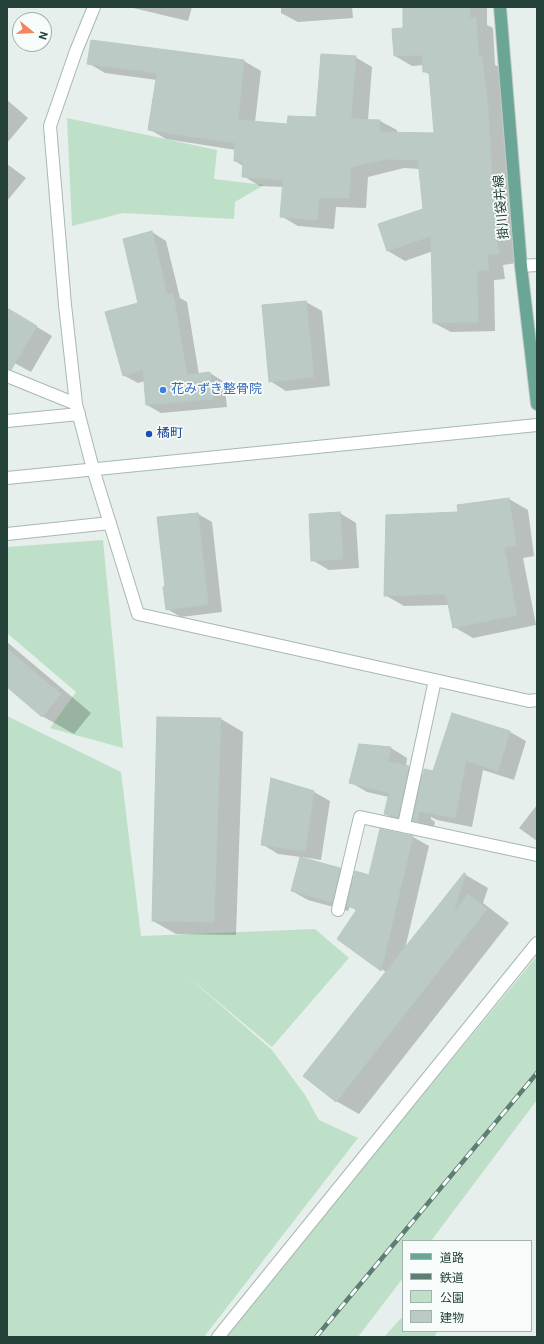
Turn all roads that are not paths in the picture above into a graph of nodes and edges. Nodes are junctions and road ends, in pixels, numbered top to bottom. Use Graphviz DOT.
graph roads {
  1 [pos="94,7"];
  2 [pos="500,7"];
  3 [pos="537,265"];
  4 [pos="521,266"];
  5 [pos="7,376"];
  6 [pos="537,404"];
  7 [pos="77,409"];
  8 [pos="7,422"];
  9 [pos="537,425"];
  10 [pos="93,469"];
  11 [pos="7,478"];
  12 [pos="110,523"];
  13 [pos="7,534"];
  14 [pos="435,680"];
  15 [pos="537,700"];
  16 [pos="404,825"];
  17 [pos="537,855"];
  18 [pos="338,910"];
  19 [pos="537,943"];
  20 [pos="218,1337"];
  1 -- 7 [label="street"];
  2 -- 4 [label="main road, 掛川袋井線"];
  3 -- 4 [label="street"];
  4 -- 6 [label="main road, 掛川袋井線"];
  5 -- 7 [label="street"];
  7 -- 8 [label="street"];
  7 -- 10 [label="street"];
  9 -- 10 [label="street"];
  10 -- 11 [label="street"];
  10 -- 12 [label="street"];
  12 -- 13 [label="street"];
  12 -- 14 [label="street"];
  14 -- 15 [label="street"];
  14 -- 16 [label="street"];
  16 -- 17 [label="street"];
  16 -- 18 [label="street"];
  19 -- 20 [label="street"];
}
